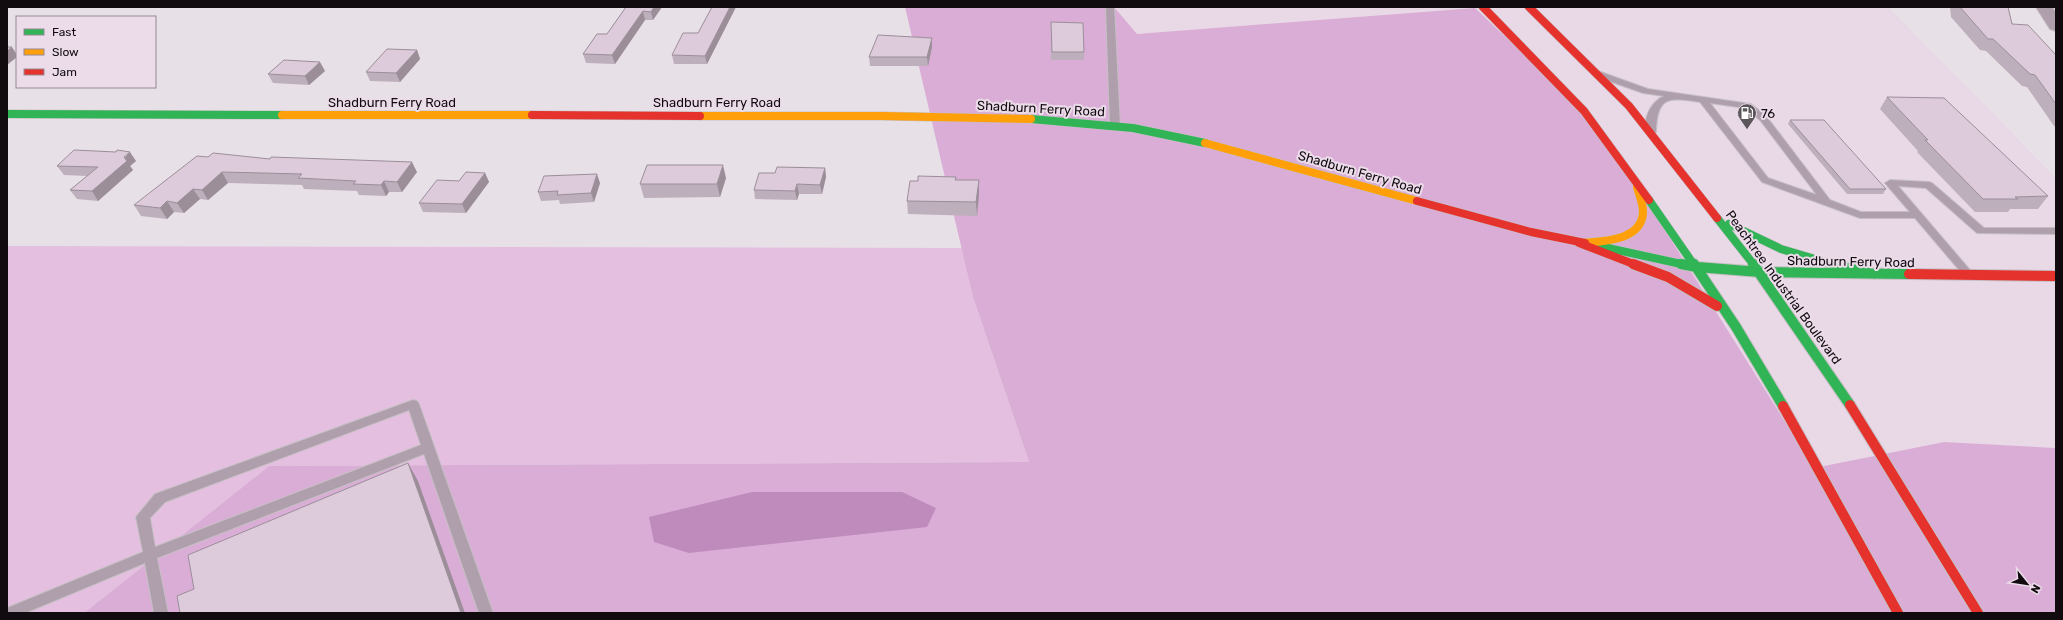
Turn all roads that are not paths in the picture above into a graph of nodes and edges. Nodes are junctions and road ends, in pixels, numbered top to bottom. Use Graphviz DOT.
graph roads {
  1 [pos="1110,7"];
  2 [pos="1484,7"];
  3 [pos="1529,7"];
  4 [pos="2044,7"];
  5 [pos="2056,26"];
  6 [pos="1598,74"];
  7 [pos="1673,96"];
  8 [pos="1703,100"];
  9 [pos="7,114"];
  10 [pos="1116,126"];
  11 [pos="1651,132"];
  12 [pos="1636,180"];
  13 [pos="1827,202"];
  14 [pos="1918,215"];
  15 [pos="1717,217"];
  16 [pos="2056,231"];
  17 [pos="1579,243"];
  18 [pos="1697,267"];
  19 [pos="1760,272"];
  20 [pos="1874,274"];
  21 [pos="1970,276"];
  22 [pos="2056,276"];
  23 [pos="1730,319"];
  24 [pos="428,447"];
  25 [pos="150,555"];
  26 [pos="10,613"];
  27 [pos="161,613"];
  28 [pos="486,613"];
  29 [pos="1898,613"];
  30 [pos="1978,613"];
  1 -- 10 [label="lane"];
  2 -- 12 [label="main road"];
  3 -- 6 [label="main road, Peachtree Industrial Boulevard"];
  4 -- 5 [label="street"];
  6 -- 7 [label="lane"];
  6 -- 11 [label="main road, Peachtree Industrial Boulevard"];
  7 -- 8 [label="lane"];
  7 -- 11 [label="lane"];
  8 -- 13 [label="lane"];
  8 -- 13 [label="lane"];
  9 -- 10 [label="main road, Shadburn Ferry Road"];
  10 -- 17 [label="main road, Shadburn Ferry Road"];
  11 -- 15 [label="main road, Peachtree Industrial Boulevard"];
  12 -- 17 [label="main road"];
  12 -- 18 [label="main road"];
  13 -- 14 [label="lane"];
  14 -- 16 [label="lane"];
  14 -- 21 [label="lane"];
  15 -- 19 [label="main road, Peachtree Industrial Boulevard"];
  15 -- 20 [label="main road"];
  17 -- 18 [label="main road, Shadburn Ferry Road"];
  17 -- 23 [label="main road"];
  18 -- 19 [label="main road, Shadburn Ferry Road"];
  18 -- 23 [label="main road"];
  19 -- 20 [label="main road, Shadburn Ferry Road"];
  19 -- 30 [label="main road, Peachtree Industrial Boulevard"];
  20 -- 21 [label="main road, Shadburn Ferry Road"];
  21 -- 22 [label="main road, Shadburn Ferry Road"];
  23 -- 29 [label="main road"];
  24 -- 25 [label="lane"];
  24 -- 25 [label="lane"];
  24 -- 28 [label="lane"];
  25 -- 26 [label="lane"];
  25 -- 27 [label="lane"];
}
